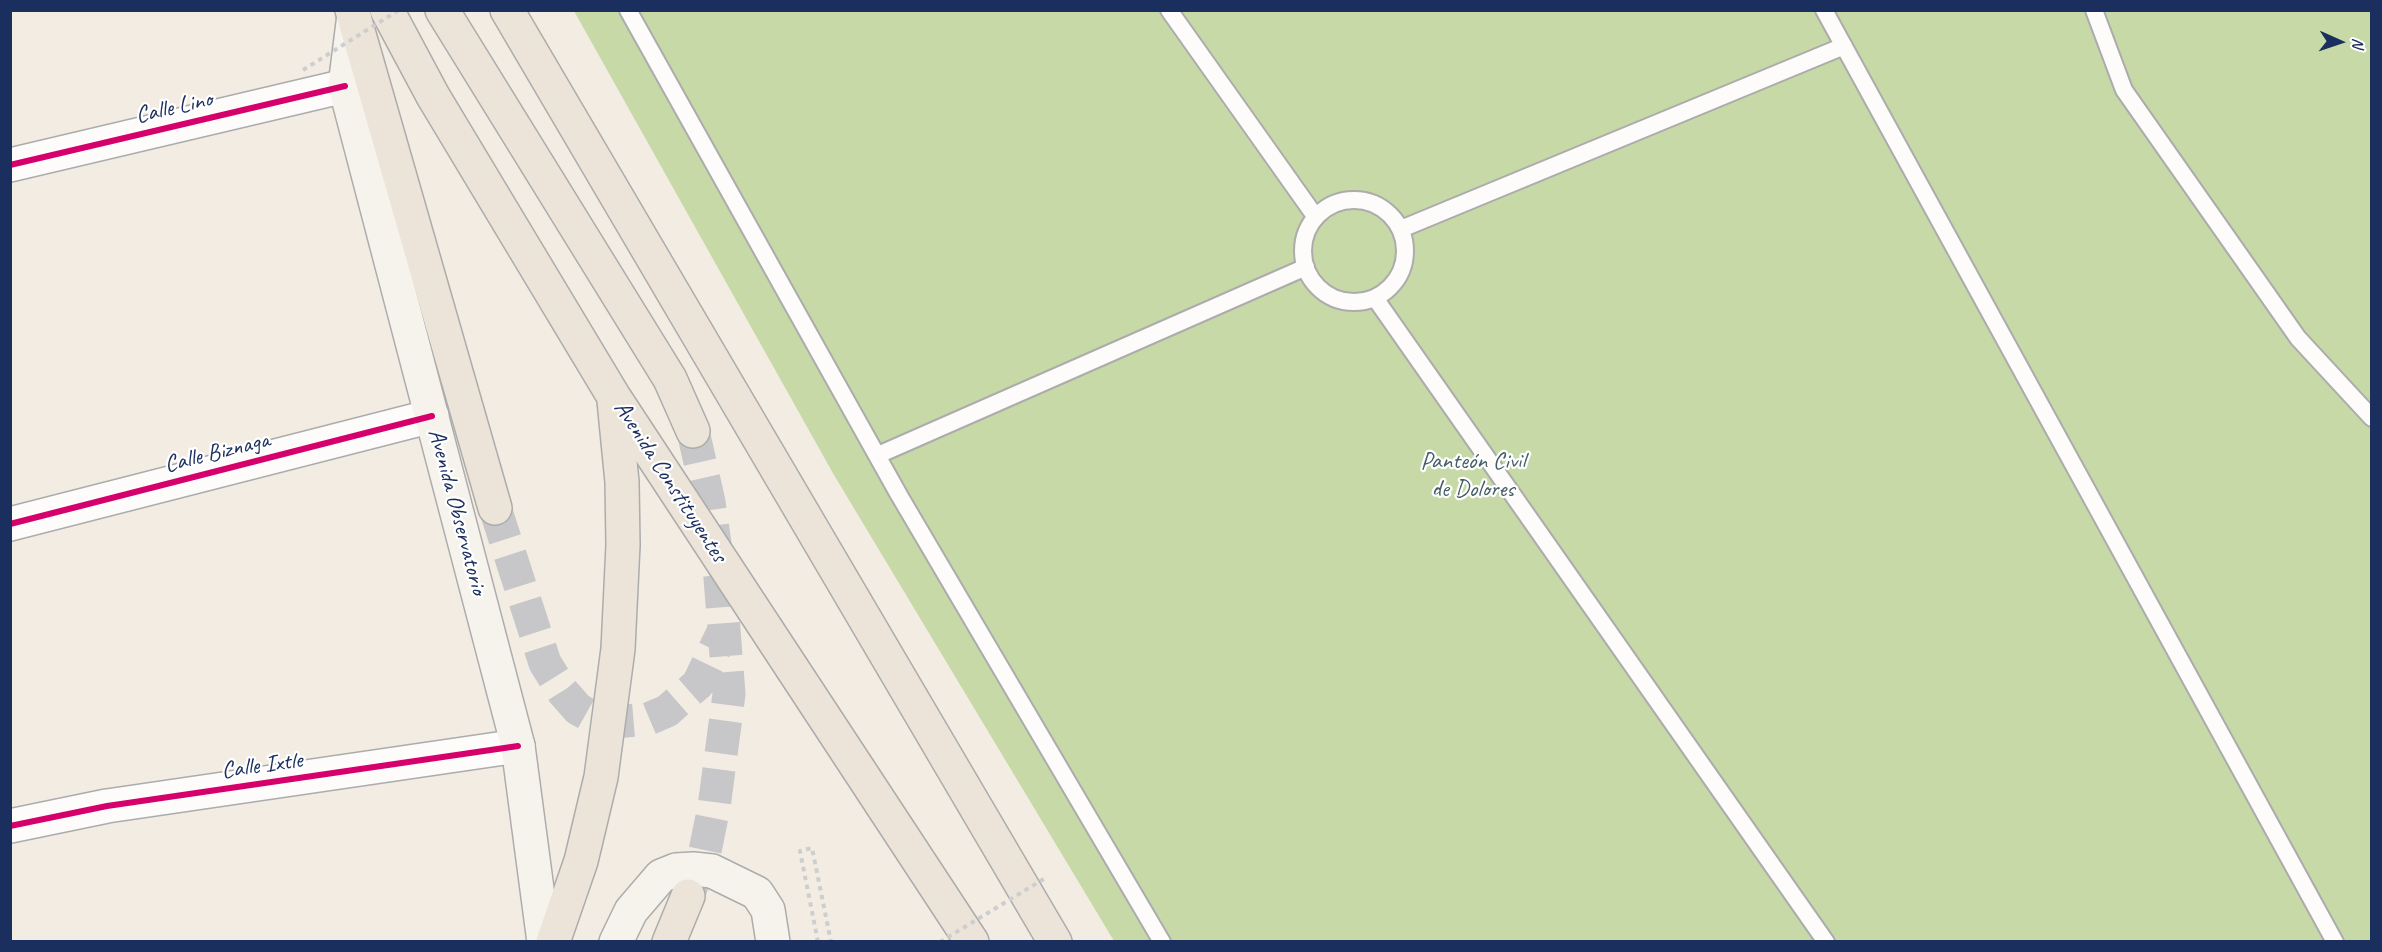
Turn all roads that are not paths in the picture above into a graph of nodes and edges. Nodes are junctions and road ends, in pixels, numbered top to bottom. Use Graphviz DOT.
graph roads {
  1 [pos="387,10"];
  2 [pos="442,10"];
  3 [pos="507,10"];
  4 [pos="628,10"];
  5 [pos="1169,10"];
  6 [pos="1824,10"];
  7 [pos="2094,10"];
  8 [pos="353,13"];
  9 [pos="1844,46"];
  10 [pos="345,86"];
  11 [pos="10,165"];
  12 [pos="1316,216"];
  13 [pos="1401,229"];
  14 [pos="1306,267"];
  15 [pos="1375,298"];
  16 [pos="614,397"];
  17 [pos="432,416"];
  18 [pos="2372,418"];
  19 [pos="693,431"];
  20 [pos="878,455"];
  21 [pos="495,508"];
  22 [pos="10,524"];
  23 [pos="518,746"];
  24 [pos="10,826"];
  25 [pos="688,896"];
  26 [pos="544,942"];
  27 [pos="554,942"];
  28 [pos="616,942"];
  29 [pos="669,942"];
  30 [pos="773,942"];
  31 [pos="972,942"];
  32 [pos="1054,942"];
  33 [pos="1162,942"];
  34 [pos="1826,942"];
  35 [pos="2335,942"];
  1 -- 16 [label="highway, Avenida Constituyentes"];
  2 -- 19 [label="highway"];
  3 -- 32 [label="highway"];
  4 -- 20 [label="lane"];
  5 -- 12 [label="lane"];
  6 -- 9 [label="lane"];
  7 -- 18 [label="lane"];
  8 -- 10 [label="main road, Avenida Observatorio"];
  8 -- 21 [label="highway"];
  9 -- 13 [label="lane"];
  9 -- 35 [label="lane"];
  10 -- 11 [label="street, Calle Lino"];
  10 -- 17 [label="main road, Avenida Observatorio"];
  12 -- 13 [label="lane"];
  12 -- 14 [label="lane"];
  13 -- 15 [label="lane"];
  14 -- 15 [label="lane"];
  14 -- 20 [label="lane"];
  15 -- 34 [label="lane"];
  16 -- 27 [label="highway"];
  16 -- 31 [label="highway, Avenida Constituyentes"];
  17 -- 22 [label="street, Calle Biznaga"];
  17 -- 23 [label="main road, Avenida Observatorio"];
  20 -- 33 [label="lane"];
  23 -- 24 [label="street, Calle Ixtle"];
  23 -- 26 [label="main road, Avenida Observatorio"];
  25 -- 29 [label="highway"];
  28 -- 30 [label="main road"];
}
